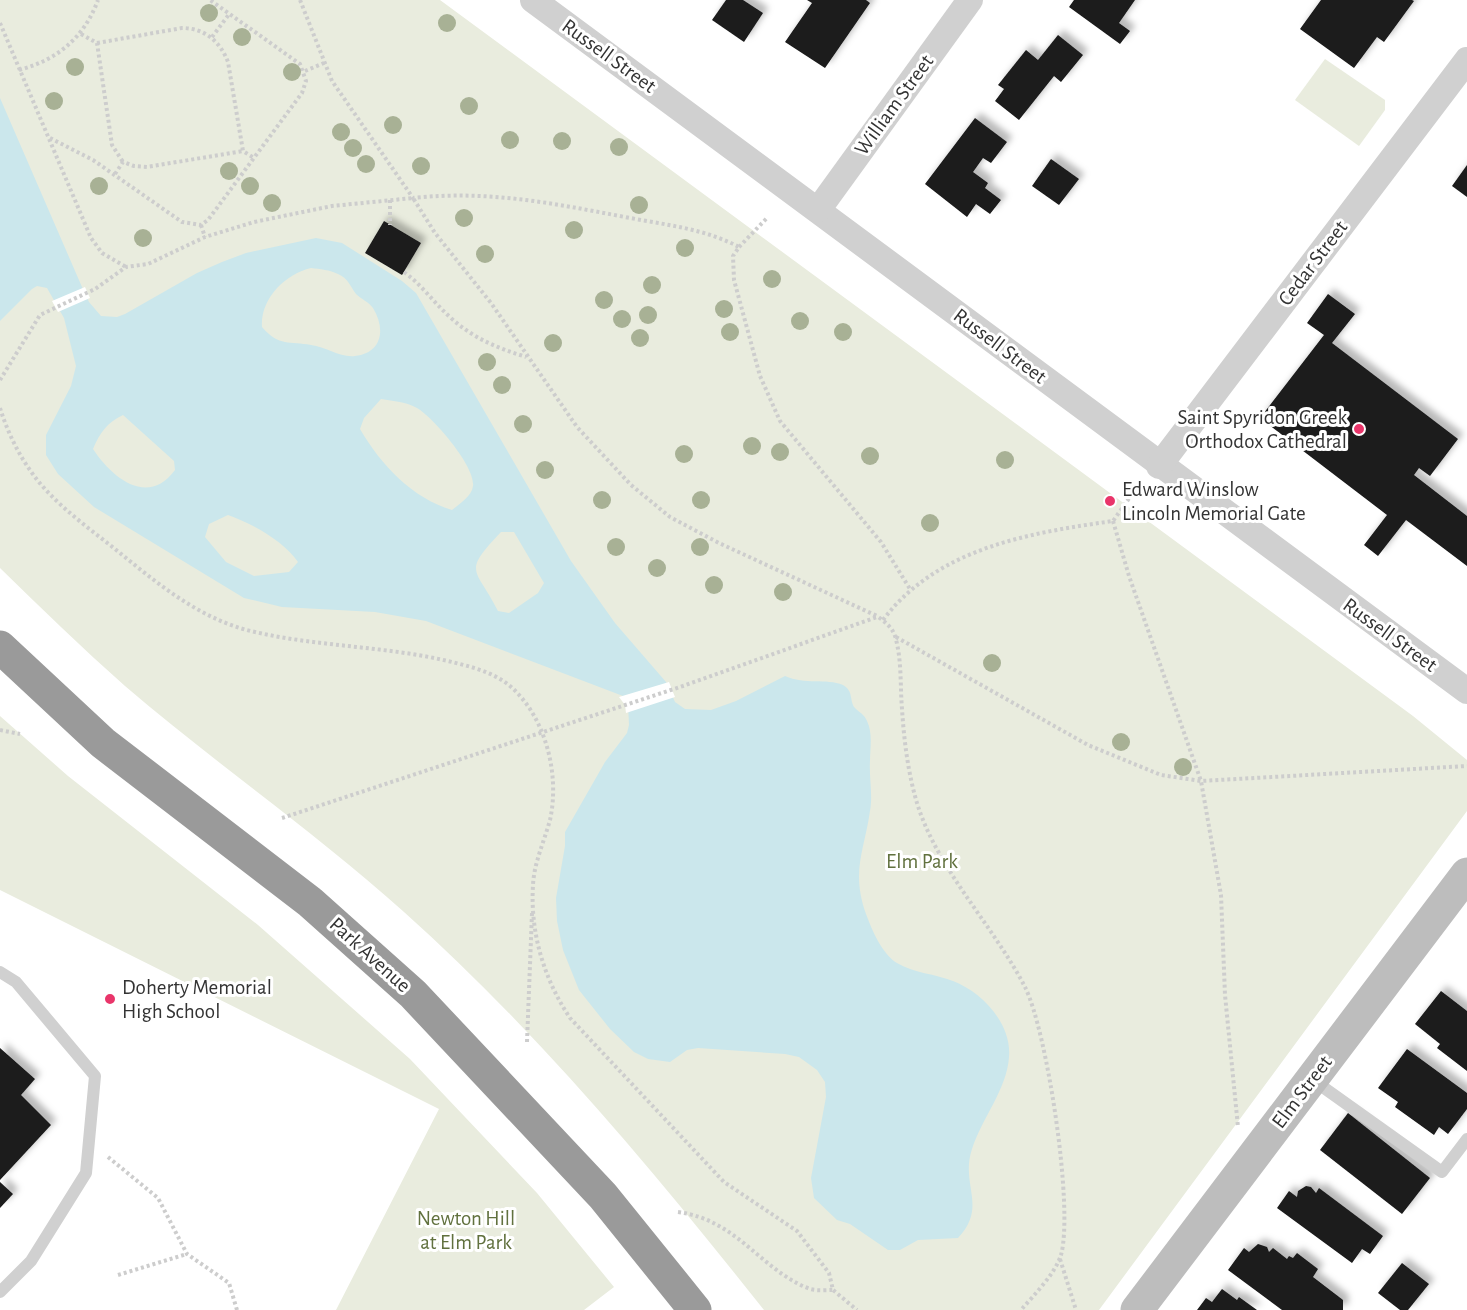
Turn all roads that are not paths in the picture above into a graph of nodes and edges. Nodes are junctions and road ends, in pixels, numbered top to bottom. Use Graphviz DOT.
graph roads {
  1 [pos="533,0"];
  2 [pos="970,0"];
  3 [pos="1467,60"];
  4 [pos="818,210"];
  5 [pos="1159,466"];
  6 [pos="0,647"];
  7 [pos="1467,691"];
  8 [pos="1463,889"];
  9 [pos="0,972"];
  10 [pos="1312,1079"];
  11 [pos="1467,1139"];
  12 [pos="0,1292"];
  13 [pos="695,1310"];
  14 [pos="1137,1310"];
  1 -- 4 [label="street, Russell Street"];
  2 -- 4 [label="street, William Street"];
  3 -- 5 [label="street, Cedar Street"];
  4 -- 5 [label="street, Russell Street"];
  5 -- 7 [label="street, Russell Street"];
  6 -- 13 [label="highway, Park Avenue"];
  8 -- 10 [label="main road, Elm Street"];
  9 -- 12 [label="lane"];
  10 -- 11 [label="lane"];
  10 -- 14 [label="main road, Elm Street"];
}
